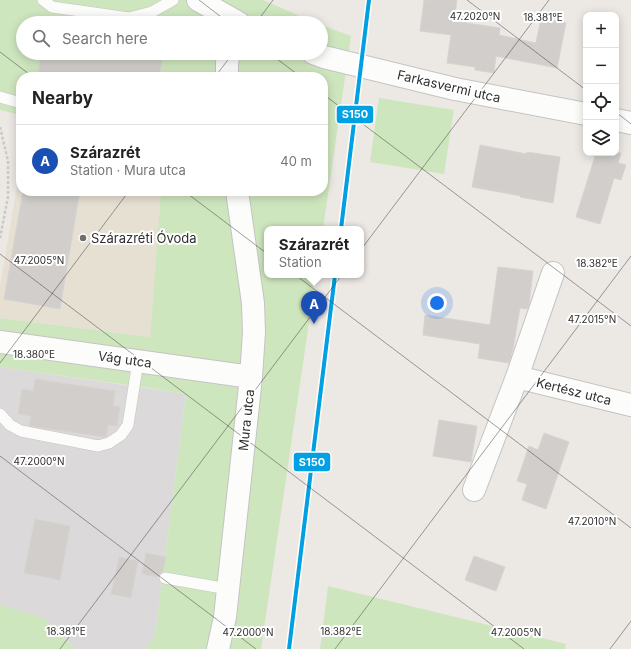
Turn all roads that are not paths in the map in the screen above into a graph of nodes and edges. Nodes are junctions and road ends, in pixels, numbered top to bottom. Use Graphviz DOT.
graph roads {
  1 [pos="43,0"];
  2 [pos="173,0"];
  3 [pos="198,0"];
  4 [pos="115,16"];
  5 [pos="137,16"];
  6 [pos="225,16"];
  7 [pos="328,58"];
  8 [pos="228,60"];
  9 [pos="227,72"];
  10 [pos="0,97"];
  11 [pos="16,102"];
  12 [pos="583,113"];
  13 [pos="619,121"];
  14 [pos="631,123"];
  15 [pos="238,196"];
  16 [pos="553,273"];
  17 [pos="0,342"];
  18 [pos="138,361"];
  19 [pos="251,377"];
  20 [pos="517,377"];
  21 [pos="631,405"];
  22 [pos="0,414"];
  23 [pos="474,490"];
  24 [pos="165,578"];
  25 [pos="228,589"];
  26 [pos="218,649"];
  1 -- 4 [label="lane"];
  2 -- 5 [label="lane"];
  3 -- 6 [label="street"];
  7 -- 12 [label="street, Farkasvermi utca"];
  8 -- 9 [label="street"];
  10 -- 11 [label="lane"];
  13 -- 14 [label="street"];
  15 -- 19 [label="street, Mura utca"];
  16 -- 20 [label="street"];
  17 -- 18 [label="street, Vág utca"];
  18 -- 19 [label="street, Vág utca"];
  18 -- 22 [label="lane"];
  19 -- 25 [label="street, Mura utca"];
  20 -- 21 [label="street, Kertész utca"];
  20 -- 23 [label="street"];
  24 -- 25 [label="lane"];
  25 -- 26 [label="street, Mura utca"];
}
